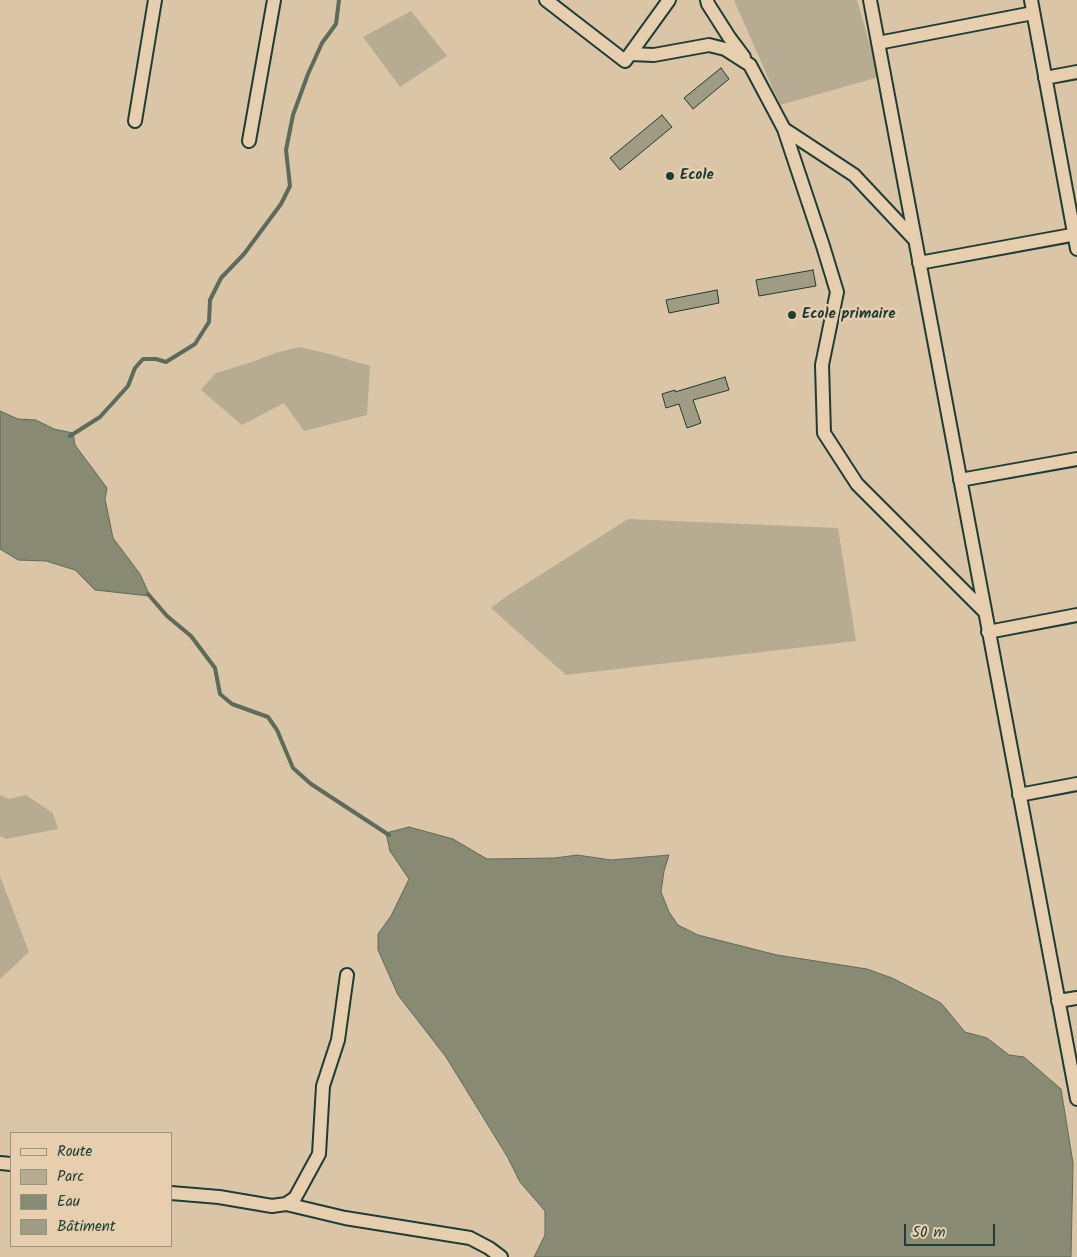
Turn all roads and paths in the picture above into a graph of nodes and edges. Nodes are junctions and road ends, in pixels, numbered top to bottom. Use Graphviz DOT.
graph roads {
  1 [pos="155,0"];
  2 [pos="274,0"];
  3 [pos="546,0"];
  4 [pos="669,0"];
  5 [pos="707,0"];
  6 [pos="870,0"];
  7 [pos="1032,6"];
  8 [pos="878,43"];
  9 [pos="630,54"];
  10 [pos="750,64"];
  11 [pos="1077,72"];
  12 [pos="1045,78"];
  13 [pos="135,121"];
  14 [pos="784,129"];
  15 [pos="249,141"];
  16 [pos="1076,235"];
  17 [pos="915,240"];
  18 [pos="1077,249"];
  19 [pos="919,263"];
  20 [pos="1077,459"];
  21 [pos="960,480"];
  22 [pos="984,611"];
  23 [pos="1077,614"];
  24 [pos="988,632"];
  25 [pos="1077,784"];
  26 [pos="1019,795"];
  27 [pos="347,975"];
  28 [pos="1077,998"];
  29 [pos="1058,1001"];
  30 [pos="1077,1100"];
  31 [pos="172,1193"];
  32 [pos="286,1204"];
  33 [pos="500,1257"];
  1 -- 13 [label="street"];
  2 -- 15 [label="street"];
  3 -- 9 [label="street"];
  4 -- 9 [label="street"];
  5 -- 10 [label="street"];
  6 -- 8 [label="street"];
  7 -- 8 [label="street"];
  7 -- 12 [label="street"];
  8 -- 17 [label="street"];
  9 -- 10 [label="street"];
  10 -- 14 [label="street"];
  11 -- 12 [label="street"];
  12 -- 16 [label="street"];
  14 -- 17 [label="street"];
  14 -- 22 [label="street"];
  16 -- 18 [label="street"];
  16 -- 19 [label="street"];
  17 -- 19 [label="street"];
  19 -- 21 [label="street"];
  20 -- 21 [label="street"];
  21 -- 22 [label="street"];
  22 -- 24 [label="street"];
  23 -- 24 [label="street"];
  24 -- 26 [label="street"];
  25 -- 26 [label="street"];
  26 -- 29 [label="street"];
  27 -- 32 [label="street"];
  28 -- 29 [label="street"];
  29 -- 30 [label="street"];
  31 -- 32 [label="street"];
  32 -- 33 [label="street"];
}
